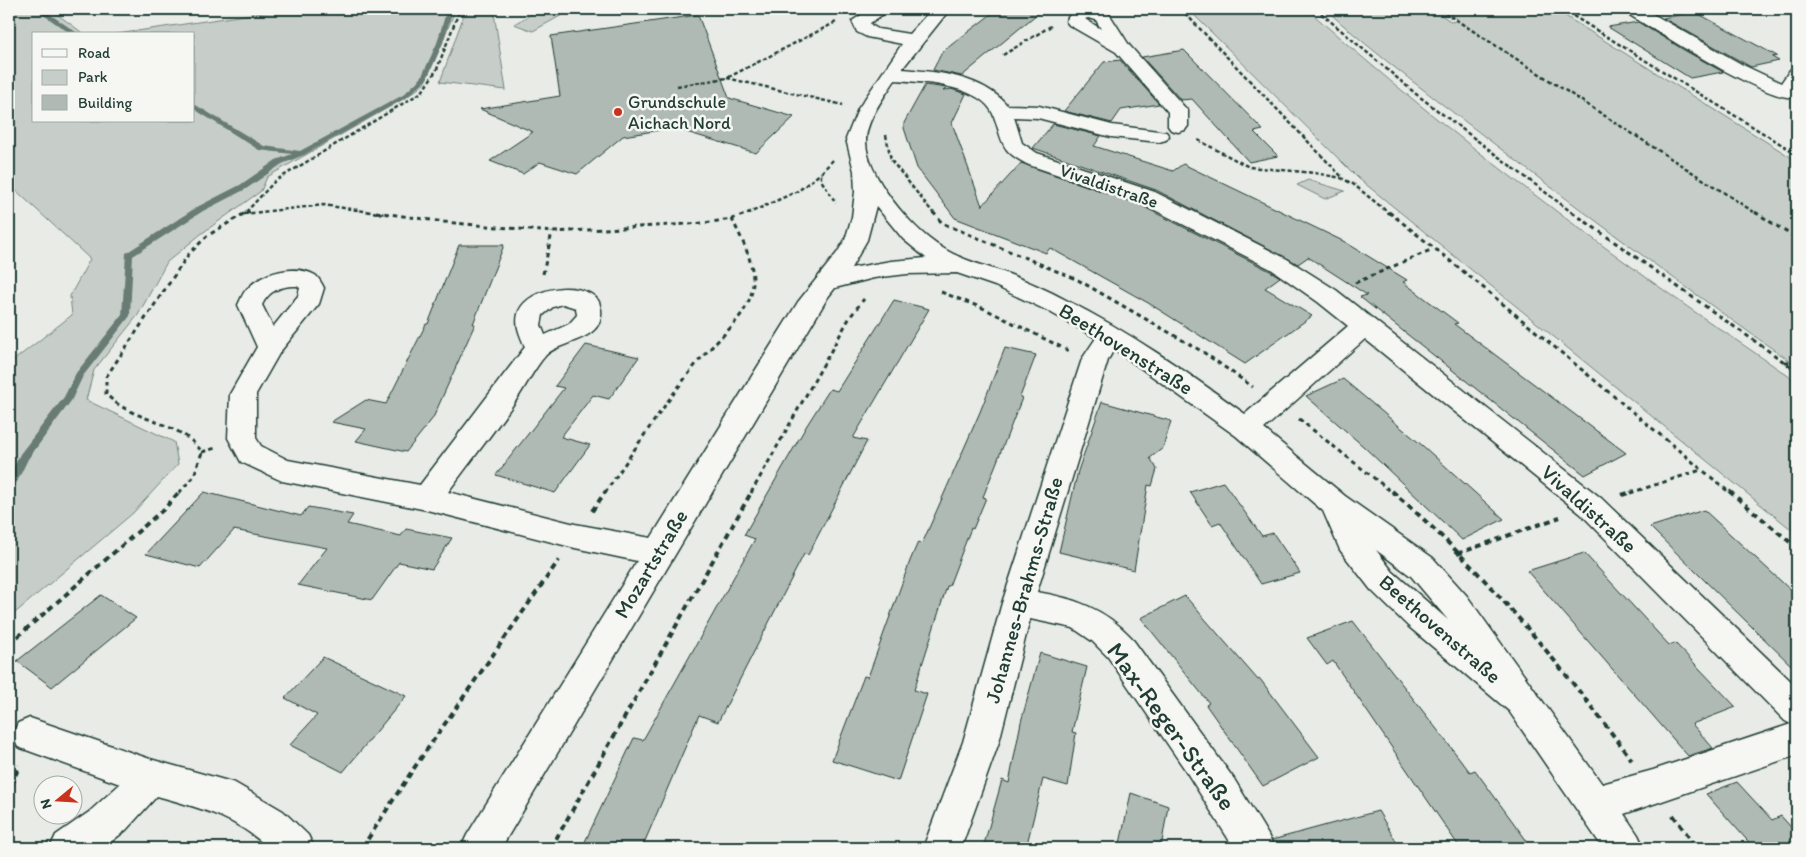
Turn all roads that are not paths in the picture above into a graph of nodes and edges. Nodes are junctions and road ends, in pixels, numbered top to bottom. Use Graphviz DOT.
graph roads {
  1 [pos="882,9"];
  2 [pos="941,9"];
  3 [pos="1632,9"];
  4 [pos="912,40"];
  5 [pos="1122,48"];
  6 [pos="891,74"];
  7 [pos="1797,74"];
  8 [pos="1002,111"];
  9 [pos="865,176"];
  10 [pos="959,266"];
  11 [pos="825,283"];
  12 [pos="1365,325"];
  13 [pos="1111,335"];
  14 [pos="270,347"];
  15 [pos="538,348"];
  16 [pos="1246,429"];
  17 [pos="427,498"];
  18 [pos="1335,504"];
  19 [pos="658,552"];
  20 [pos="1018,602"];
  21 [pos="1520,699"];
  22 [pos="1797,710"];
  23 [pos="30,735"];
  24 [pos="1797,738"];
  25 [pos="150,777"];
  26 [pos="1596,804"];
  27 [pos="69,848"];
  28 [pos="295,848"];
  29 [pos="480,848"];
  30 [pos="942,848"];
  31 [pos="1255,848"];
  32 [pos="1625,848"];
  1 -- 4 [label="street"];
  2 -- 4 [label="street, Mozartstraße"];
  3 -- 7 [label="street"];
  4 -- 6 [label="street, Mozartstraße"];
  5 -- 8 [label="street"];
  6 -- 8 [label="street"];
  6 -- 9 [label="street, Mozartstraße"];
  8 -- 12 [label="street, Vivaldistraße"];
  9 -- 10 [label="street, Beethovenstraße"];
  9 -- 11 [label="street, Mozartstraße"];
  10 -- 11 [label="street"];
  10 -- 13 [label="street, Beethovenstraße"];
  11 -- 19 [label="street, Mozartstraße"];
  12 -- 16 [label="street"];
  12 -- 22 [label="street, Vivaldistraße"];
  13 -- 16 [label="street, Beethovenstraße"];
  13 -- 20 [label="street, Johannes-Brahms-Straße"];
  14 -- 17 [label="street"];
  15 -- 15 [label="street"];
  15 -- 17 [label="street"];
  16 -- 18 [label="street, Beethovenstraße"];
  17 -- 19 [label="street"];
  18 -- 21 [label="street, Beethovenstraße"];
  18 -- 21 [label="street, Beethovenstraße"];
  19 -- 29 [label="street, Mozartstraße"];
  20 -- 30 [label="street, Johannes-Brahms-Straße"];
  20 -- 31 [label="street, Max-Reger-Straße"];
  21 -- 26 [label="street, Beethovenstraße"];
  23 -- 25 [label="street"];
  24 -- 26 [label="street"];
  25 -- 27 [label="street"];
  25 -- 28 [label="street"];
  26 -- 32 [label="street, Beethovenstraße"];
}
